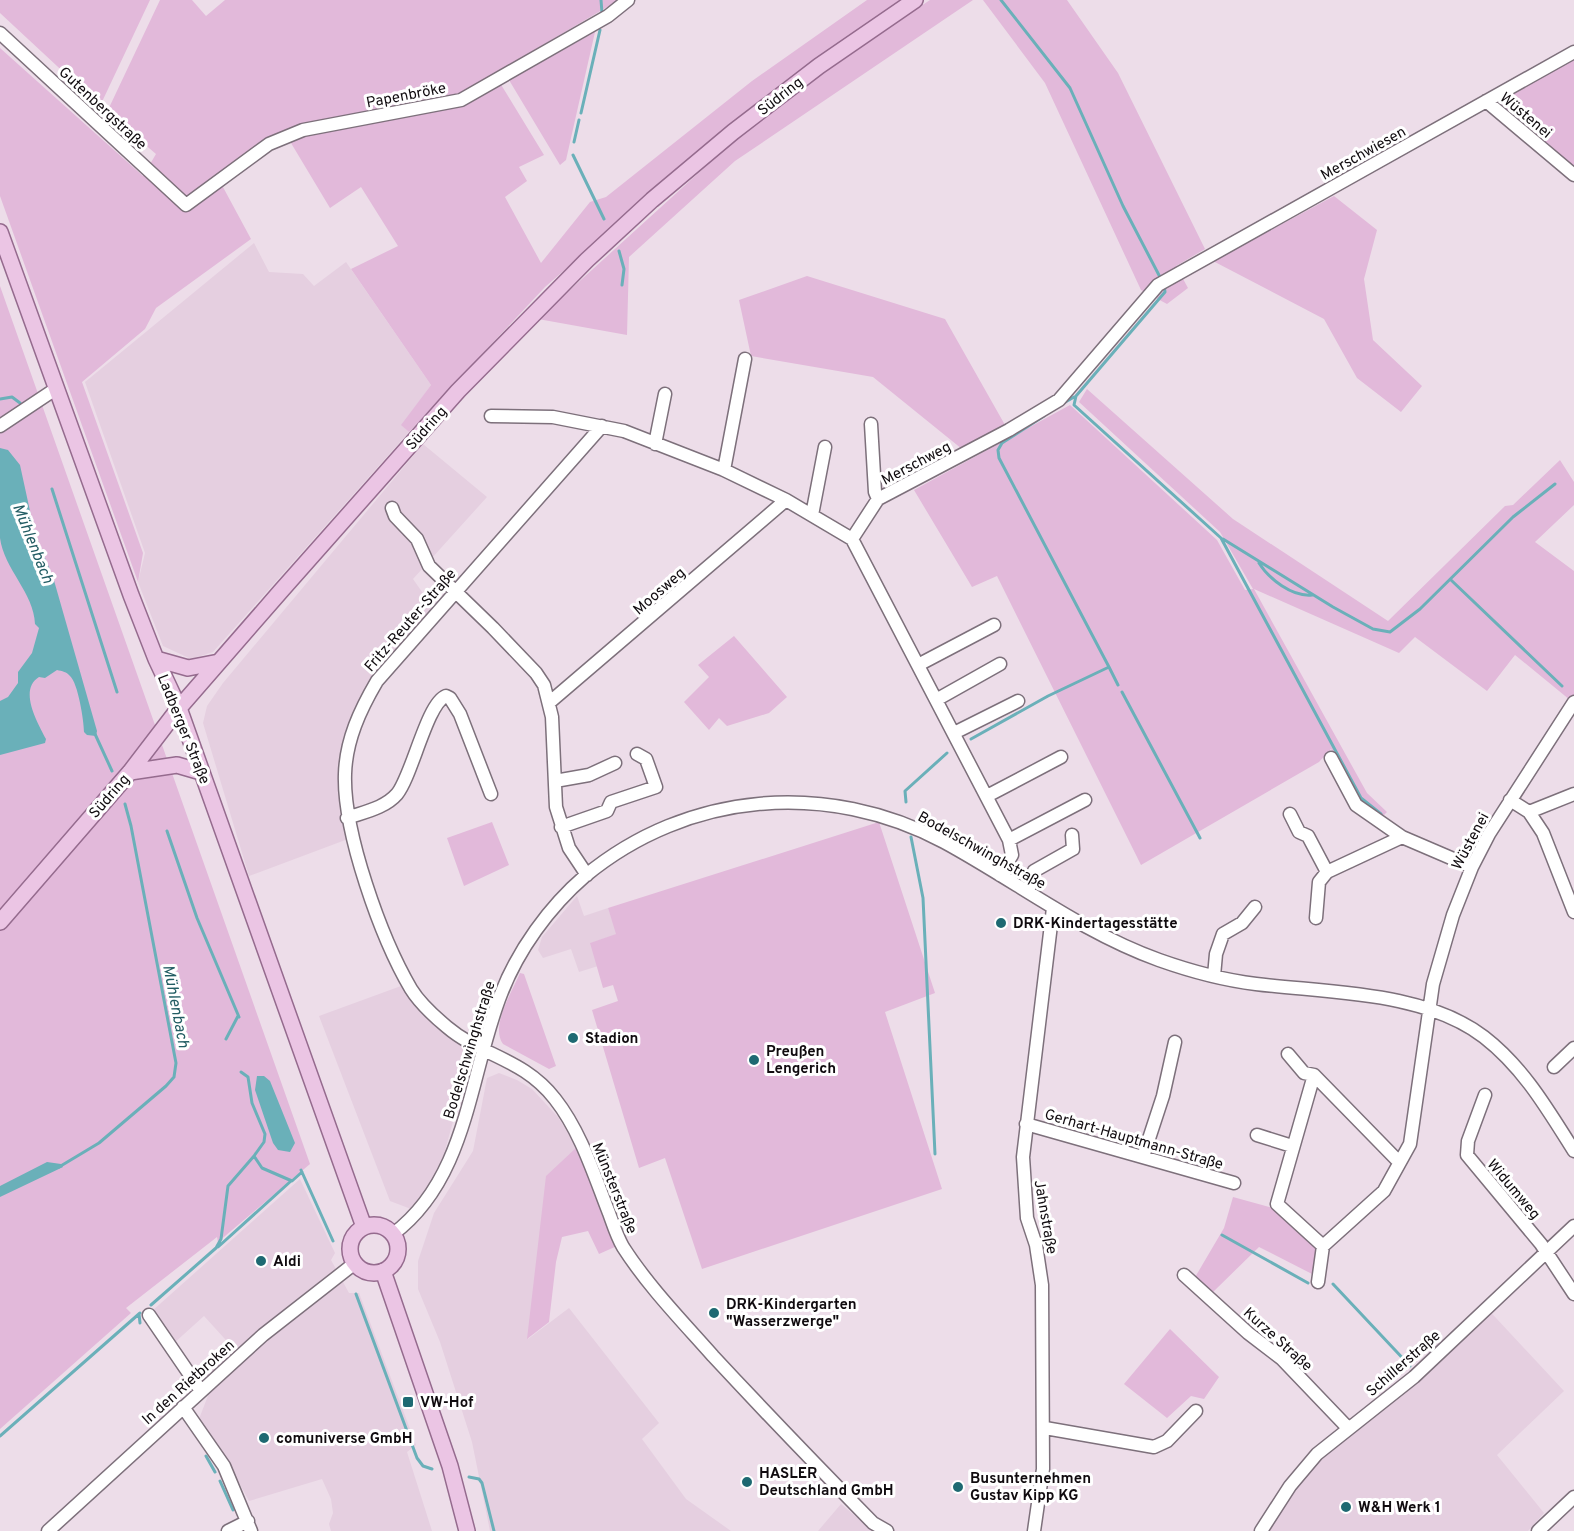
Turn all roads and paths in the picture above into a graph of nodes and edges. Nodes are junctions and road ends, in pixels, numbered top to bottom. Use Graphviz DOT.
graph roads {
  1 [pos="628,0"];
  2 [pos="915,0"];
  3 [pos="0,33"];
  4 [pos="1574,52"];
  5 [pos="1486,101"];
  6 [pos="1574,175"];
  7 [pos="186,205"];
  8 [pos="0,232"];
  9 [pos="746,359"];
  10 [pos="57,388"];
  11 [pos="665,394"];
  12 [pos="491,416"];
  13 [pos="871,424"];
  14 [pos="0,426"];
  15 [pos="602,426"];
  16 [pos="1010,430"];
  17 [pos="655,444"];
  18 [pos="825,447"];
  19 [pos="724,470"];
  20 [pos="878,499"];
  21 [pos="786,500"];
  22 [pos="392,508"];
  23 [pos="812,515"];
  24 [pos="852,539"];
  25 [pos="455,591"];
  26 [pos="994,625"];
  27 [pos="156,660"];
  28 [pos="219,662"];
  29 [pos="1000,664"];
  30 [pos="918,665"];
  31 [pos="936,700"];
  32 [pos="1018,701"];
  33 [pos="550,702"];
  34 [pos="1574,702"];
  35 [pos="179,708"];
  36 [pos="954,733"];
  37 [pos="637,754"];
  38 [pos="1061,757"];
  39 [pos="1331,758"];
  40 [pos="615,763"];
  41 [pos="201,771"];
  42 [pos="130,772"];
  43 [pos="555,781"];
  44 [pos="491,794"];
  45 [pos="1574,794"];
  46 [pos="987,796"];
  47 [pos="1085,800"];
  48 [pos="1510,800"];
  49 [pos="1529,812"];
  50 [pos="1290,814"];
  51 [pos="347,818"];
  52 [pos="561,827"];
  53 [pos="1072,835"];
  54 [pos="1402,837"];
  55 [pos="1009,840"];
  56 [pos="1472,867"];
  57 [pos="1327,872"];
  58 [pos="587,875"];
  59 [pos="1000,875"];
  60 [pos="1028,892"];
  61 [pos="1571,897"];
  62 [pos="1255,907"];
  63 [pos="1053,908"];
  64 [pos="1574,912"];
  65 [pos="1316,918"];
  66 [pos="0,922"];
  67 [pos="1214,976"];
  68 [pos="1429,1009"];
  69 [pos="1175,1042"];
  70 [pos="483,1048"];
  71 [pos="1574,1048"];
  72 [pos="1288,1054"];
  73 [pos="1554,1067"];
  74 [pos="1314,1075"];
  75 [pos="1485,1095"];
  76 [pos="1026,1124"];
  77 [pos="1257,1135"];
  78 [pos="1292,1146"];
  79 [pos="1574,1151"];
  80 [pos="1143,1157"];
  81 [pos="1400,1162"];
  82 [pos="1234,1183"];
  83 [pos="1574,1226"];
  84 [pos="364,1227"];
  85 [pos="393,1234"];
  86 [pos="1323,1246"];
  87 [pos="1545,1254"];
  88 [pos="355,1263"];
  89 [pos="383,1271"];
  90 [pos="1184,1275"];
  91 [pos="1318,1282"];
  92 [pos="1574,1294"];
  93 [pos="149,1314"];
  94 [pos="201,1391"];
  95 [pos="183,1407"];
  96 [pos="1196,1411"];
  97 [pos="1044,1428"];
  98 [pos="1348,1428"];
  99 [pos="1574,1497"];
  100 [pos="250,1526"];
  101 [pos="48,1531"];
  102 [pos="228,1531"];
  103 [pos="468,1531"];
  104 [pos="887,1531"];
  105 [pos="1034,1531"];
  106 [pos="1261,1531"];
  107 [pos="1538,1531"];
  1 -- 7 [label="street, Papenbröke"];
  2 -- 28 [label="main road, Südring"];
  3 -- 7 [label="street, Gutenbergstraße"];
  4 -- 5 [label="street, Merschwiesen"];
  5 -- 6 [label="street, Wüstenei"];
  5 -- 16 [label="street, Merschwiesen"];
  8 -- 10 [label="main road, Ladberger Straße"];
  9 -- 19 [label="street"];
  10 -- 14 [label="street"];
  10 -- 27 [label="main road, Ladberger Straße"];
  11 -- 17 [label="street"];
  12 -- 15 [label="street"];
  13 -- 20 [label="street"];
  15 -- 17 [label="street"];
  15 -- 25 [label="street, Fritz-Reuter-Straße"];
  16 -- 20 [label="street, Merschweg"];
  17 -- 19 [label="street"];
  18 -- 23 [label="street"];
  19 -- 21 [label="street"];
  20 -- 24 [label="street, Merschweg"];
  21 -- 23 [label="street"];
  21 -- 33 [label="street, Moosweg"];
  22 -- 25 [label="street"];
  23 -- 24 [label="street"];
  24 -- 30 [label="street"];
  25 -- 33 [label="street"];
  25 -- 51 [label="street, Fritz-Reuter-Straße"];
  26 -- 30 [label="street"];
  27 -- 28 [label="main road"];
  27 -- 35 [label="main road, Ladberger Straße"];
  28 -- 35 [label="main road, Südring"];
  29 -- 31 [label="street"];
  30 -- 31 [label="street"];
  31 -- 36 [label="street"];
  32 -- 36 [label="street"];
  33 -- 43 [label="street"];
  34 -- 48 [label="street, Wüstenei"];
  35 -- 41 [label="main road, Ladberger Straße"];
  35 -- 42 [label="main road, Südring"];
  36 -- 46 [label="street"];
  37 -- 52 [label="street"];
  38 -- 46 [label="street"];
  39 -- 54 [label="street"];
  40 -- 43 [label="street"];
  41 -- 42 [label="main road"];
  41 -- 84 [label="main road, Ladberger Straße"];
  42 -- 66 [label="main road, Südring"];
  43 -- 52 [label="street"];
  44 -- 51 [label="street"];
  45 -- 49 [label="street"];
  46 -- 55 [label="street"];
  47 -- 55 [label="street"];
  48 -- 49 [label="street"];
  48 -- 56 [label="street, Wüstenei"];
  49 -- 61 [label="street"];
  50 -- 57 [label="street"];
  51 -- 70 [label="street, Fritz-Reuter-Straße"];
  52 -- 58 [label="street"];
  53 -- 60 [label="street"];
  54 -- 56 [label="street"];
  54 -- 57 [label="street"];
  55 -- 59 [label="street"];
  56 -- 68 [label="street, Wüstenei"];
  57 -- 65 [label="street"];
  58 -- 59 [label="street, Bodelschwinghstraße"];
  58 -- 70 [label="street, Bodelschwinghstraße"];
  59 -- 60 [label="street, Bodelschwinghstraße"];
  60 -- 63 [label="street, Bodelschwinghstraße"];
  61 -- 64 [label="street"];
  62 -- 67 [label="street"];
  63 -- 67 [label="street, Bodelschwinghstraße"];
  63 -- 76 [label="street, Jahnstraße"];
  67 -- 68 [label="street, Bodelschwinghstraße"];
  68 -- 79 [label="street, Bodelschwinghstraße"];
  68 -- 81 [label="street, Wüstenei"];
  69 -- 80 [label="street"];
  70 -- 85 [label="street, Bodelschwinghstraße"];
  70 -- 104 [label="street, Münsterstraße"];
  71 -- 73 [label="street"];
  72 -- 74 [label="street"];
  74 -- 78 [label="street"];
  74 -- 81 [label="street"];
  75 -- 87 [label="street, Widumweg"];
  76 -- 80 [label="street, Gerhart-Hauptmann-Straße"];
  76 -- 97 [label="street, Jahnstraße"];
  77 -- 78 [label="street"];
  78 -- 86 [label="street"];
  80 -- 82 [label="street, Gerhart-Hauptmann-Straße"];
  81 -- 86 [label="street, Wüstenei"];
  83 -- 87 [label="street, Schillerstraße"];
  84 -- 85 [label="main road"];
  84 -- 88 [label="main road"];
  85 -- 89 [label="main road"];
  86 -- 91 [label="street"];
  87 -- 92 [label="street, Widumweg"];
  87 -- 98 [label="street, Schillerstraße"];
  88 -- 89 [label="main road"];
  88 -- 94 [label="street, In den Rietbroken"];
  89 -- 103 [label="main road"];
  90 -- 98 [label="street, Kurze Straße"];
  93 -- 94 [label="street"];
  94 -- 95 [label="street, In den Rietbroken"];
  95 -- 100 [label="street"];
  95 -- 101 [label="street, In den Rietbroken"];
  96 -- 97 [label="street"];
  97 -- 105 [label="street, Jahnstraße"];
  98 -- 106 [label="street, Schillerstraße"];
  99 -- 107 [label="street"];
  100 -- 102 [label="street"];
}
